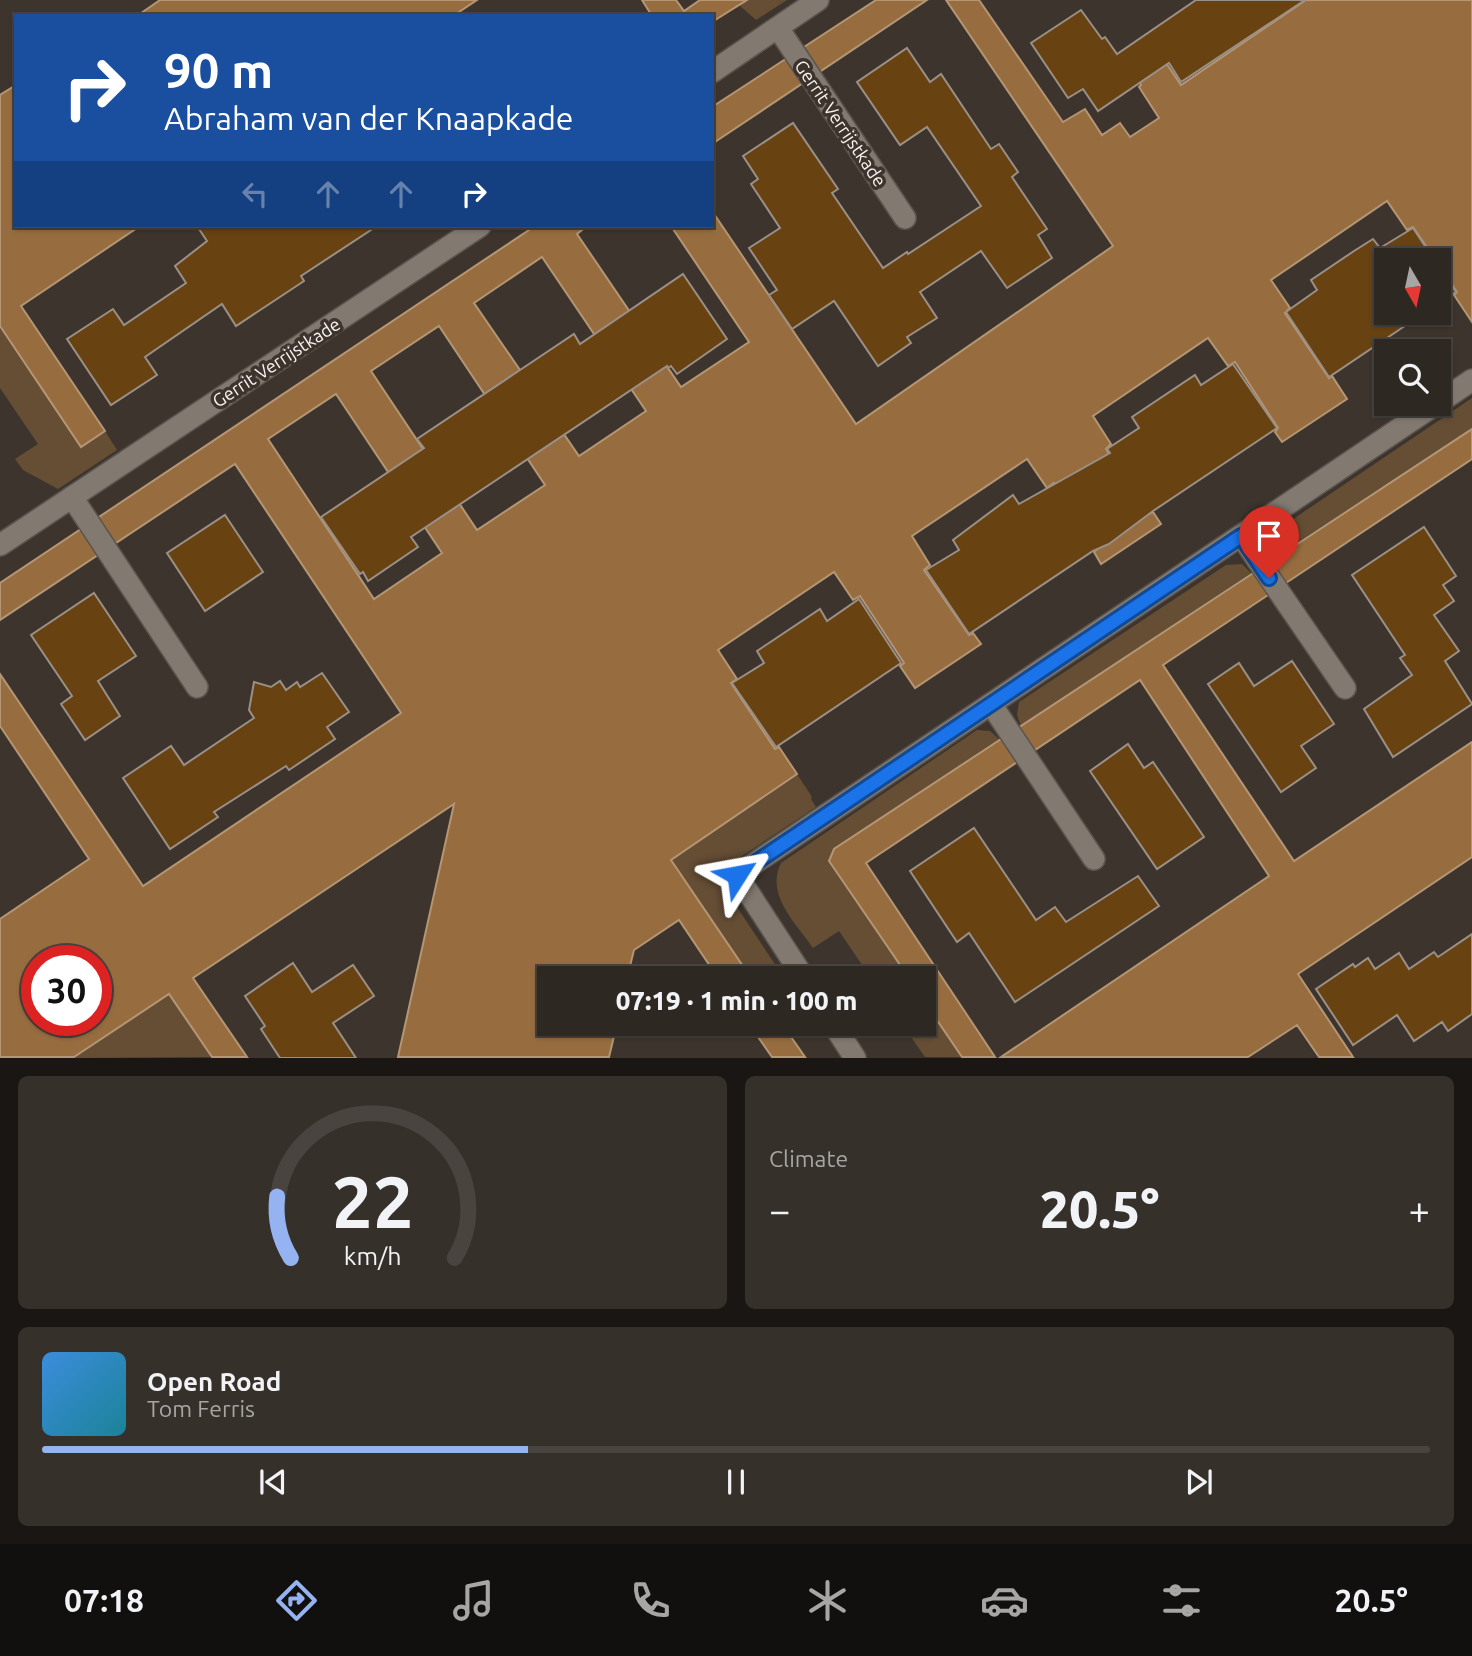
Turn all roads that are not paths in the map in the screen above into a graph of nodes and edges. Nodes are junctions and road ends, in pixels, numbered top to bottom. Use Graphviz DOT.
graph roads {
  1 [pos="818,0"];
  2 [pos="783,36"];
  3 [pos="714,71"];
  4 [pos="905,218"];
  5 [pos="477,228"];
  6 [pos="1472,380"];
  7 [pos="1451,394"];
  8 [pos="1419,416"];
  9 [pos="72,497"];
  10 [pos="1241,536"];
  11 [pos="0,545"];
  12 [pos="197,687"];
  13 [pos="1345,688"];
  14 [pos="991,704"];
  15 [pos="1094,859"];
  16 [pos="796,966"];
  17 [pos="841,1036"];
  18 [pos="855,1058"];
  1 -- 2 [label="street"];
  2 -- 3 [label="street"];
  2 -- 4 [label="street, Gerrit Verrijstkade"];
  5 -- 9 [label="street, Gerrit Verrijstkade"];
  6 -- 7 [label="street"];
  8 -- 10 [label="street"];
  9 -- 11 [label="street, Gerrit Verrijstkade"];
  9 -- 12 [label="street"];
  10 -- 13 [label="street"];
  10 -- 14 [label="street"];
  14 -- 15 [label="street"];
  14 -- 16 [label="street"];
  17 -- 18 [label="street"];
}
